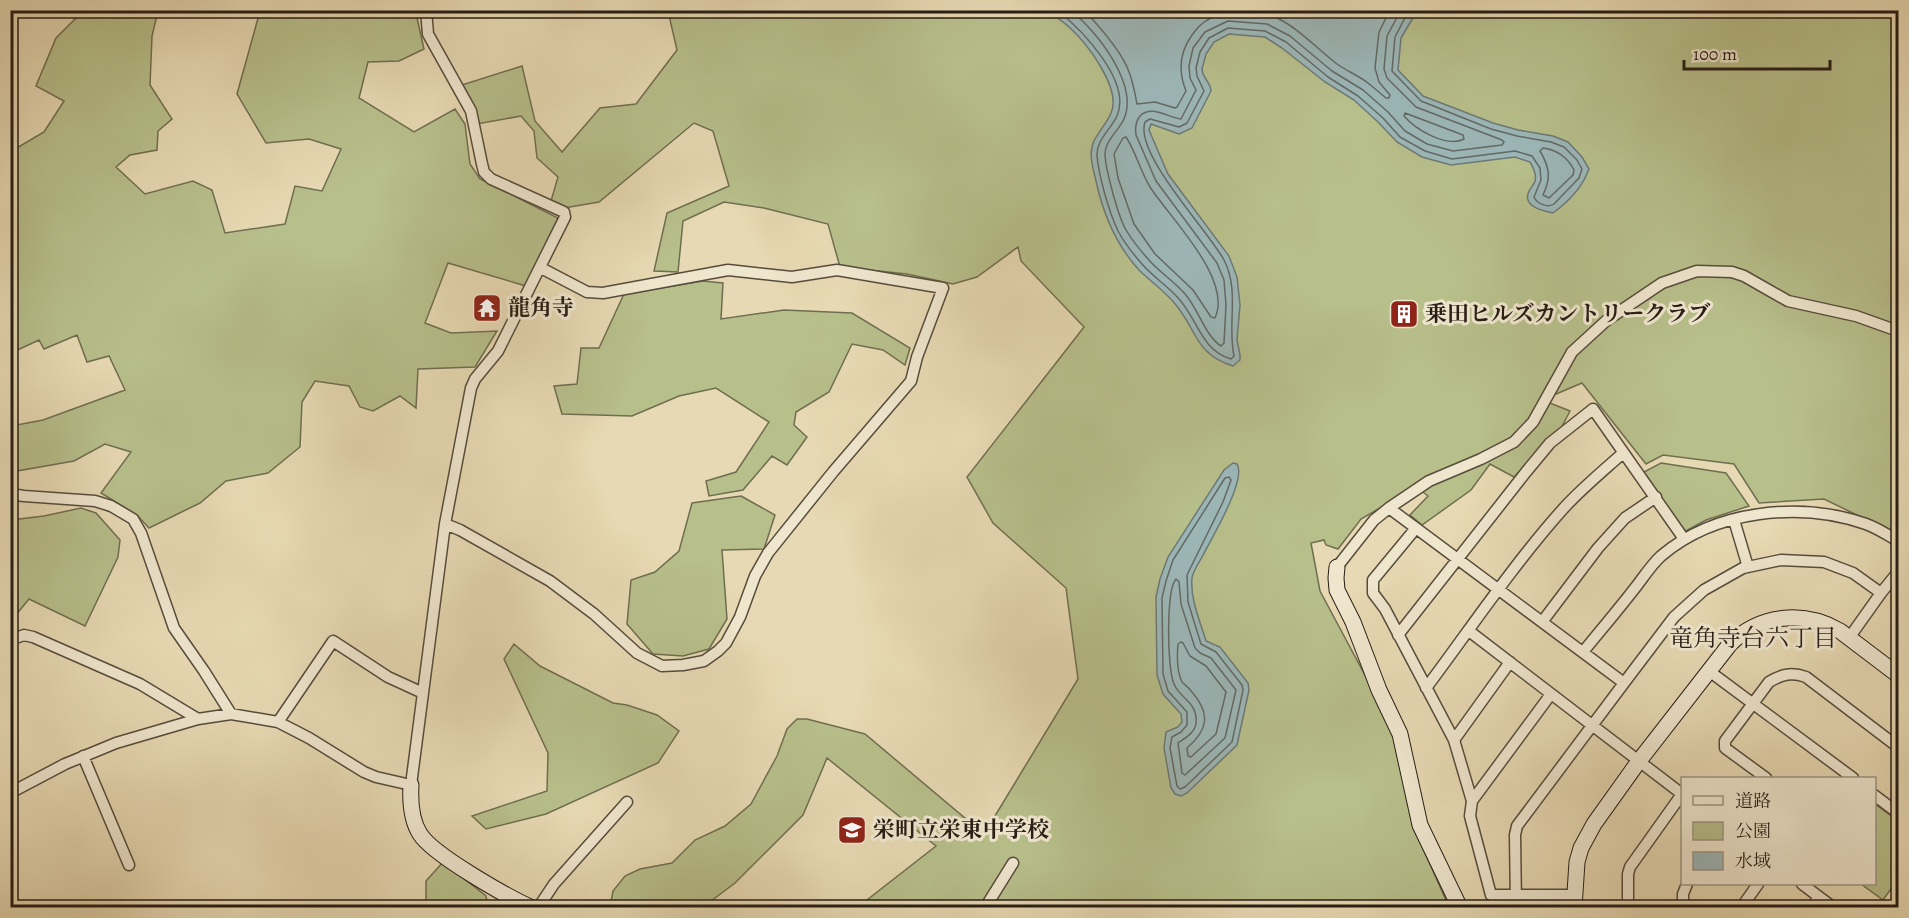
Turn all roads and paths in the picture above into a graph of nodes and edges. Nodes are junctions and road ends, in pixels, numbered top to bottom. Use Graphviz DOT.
graph roads {
  1 [pos="426,10"];
  2 [pos="541,268"];
  3 [pos="1899,331"];
  4 [pos="1623,453"];
  5 [pos="10,494"];
  6 [pos="1656,497"];
  7 [pos="1389,508"];
  8 [pos="1734,520"];
  9 [pos="445,524"];
  10 [pos="1416,528"];
  11 [pos="1684,539"];
  12 [pos="1899,541"];
  13 [pos="1457,560"];
  14 [pos="1337,567"];
  15 [pos="1748,567"];
  16 [pos="1899,572"];
  17 [pos="1497,590"];
  18 [pos="1881,593"];
  19 [pos="1542,622"];
  20 [pos="1469,631"];
  21 [pos="1398,635"];
  22 [pos="1849,638"];
  23 [pos="10,640"];
  24 [pos="1583,652"];
  25 [pos="1510,662"];
  26 [pos="1709,671"];
  27 [pos="1899,675"];
  28 [pos="1624,683"];
  29 [pos="1426,688"];
  30 [pos="423,693"];
  31 [pos="1551,694"];
  32 [pos="1752,702"];
  33 [pos="231,714"];
  34 [pos="198,718"];
  35 [pos="278,722"];
  36 [pos="1593,726"];
  37 [pos="1454,740"];
  38 [pos="1899,747"];
  39 [pos="83,756"];
  40 [pos="1639,761"];
  41 [pos="1765,777"];
  42 [pos="1852,777"];
  43 [pos="411,785"];
  44 [pos="1681,792"];
  45 [pos="10,793"];
  46 [pos="1876,796"];
  47 [pos="1681,797"];
  48 [pos="1472,801"];
  49 [pos="627,802"];
  50 [pos="1899,813"];
  51 [pos="1013,863"];
  52 [pos="129,866"];
  53 [pos="1687,885"];
  54 [pos="1757,885"];
  55 [pos="1803,885"];
  56 [pos="1515,895"];
  57 [pos="1819,897"];
  58 [pos="1574,901"];
  59 [pos="532,908"];
  60 [pos="538,908"];
  61 [pos="985,908"];
  62 [pos="1460,908"];
  63 [pos="1516,908"];
  64 [pos="1628,908"];
  65 [pos="1683,908"];
  66 [pos="1741,908"];
  67 [pos="1811,908"];
  68 [pos="1834,908"];
  1 -- 2 [label="street"];
  2 -- 9 [label="street"];
  2 -- 9 [label="street"];
  3 -- 7 [label="street"];
  4 -- 6 [label="street"];
  4 -- 13 [label="street"];
  4 -- 17 [label="street"];
  5 -- 33 [label="street"];
  6 -- 11 [label="street"];
  6 -- 19 [label="street"];
  7 -- 10 [label="street"];
  7 -- 14 [label="street"];
  8 -- 11 [label="street"];
  8 -- 12 [label="street"];
  8 -- 15 [label="street"];
  9 -- 30 [label="street"];
  10 -- 13 [label="street"];
  10 -- 21 [label="street"];
  11 -- 24 [label="street"];
  13 -- 17 [label="street"];
  13 -- 21 [label="street"];
  14 -- 62 [label="street"];
  15 -- 18 [label="street"];
  15 -- 28 [label="street"];
  16 -- 18 [label="street"];
  17 -- 19 [label="street"];
  17 -- 20 [label="street"];
  18 -- 22 [label="street"];
  19 -- 24 [label="street"];
  20 -- 25 [label="street"];
  20 -- 29 [label="street"];
  21 -- 29 [label="street"];
  22 -- 26 [label="street"];
  22 -- 27 [label="street"];
  23 -- 34 [label="street"];
  24 -- 28 [label="street"];
  25 -- 31 [label="street"];
  25 -- 37 [label="street"];
  26 -- 32 [label="street"];
  26 -- 40 [label="street"];
  28 -- 36 [label="street"];
  29 -- 37 [label="street"];
  30 -- 35 [label="street"];
  30 -- 43 [label="street"];
  31 -- 36 [label="street"];
  31 -- 48 [label="street"];
  32 -- 38 [label="street"];
  32 -- 41 [label="street"];
  32 -- 42 [label="street"];
  33 -- 34 [label="street"];
  33 -- 35 [label="street"];
  34 -- 39 [label="street"];
  35 -- 43 [label="street"];
  36 -- 40 [label="street"];
  36 -- 56 [label="street"];
  37 -- 48 [label="street"];
  39 -- 45 [label="street"];
  39 -- 52 [label="street"];
  40 -- 44 [label="street"];
  40 -- 58 [label="street"];
  43 -- 59 [label="street"];
  46 -- 50 [label="street"];
  47 -- 64 [label="street"];
  48 -- 56 [label="street"];
  49 -- 60 [label="street"];
  51 -- 61 [label="street"];
  53 -- 65 [label="street"];
  54 -- 66 [label="street"];
  55 -- 57 [label="street"];
  56 -- 58 [label="street"];
  56 -- 63 [label="street"];
  57 -- 67 [label="street"];
  57 -- 68 [label="street"];
}
